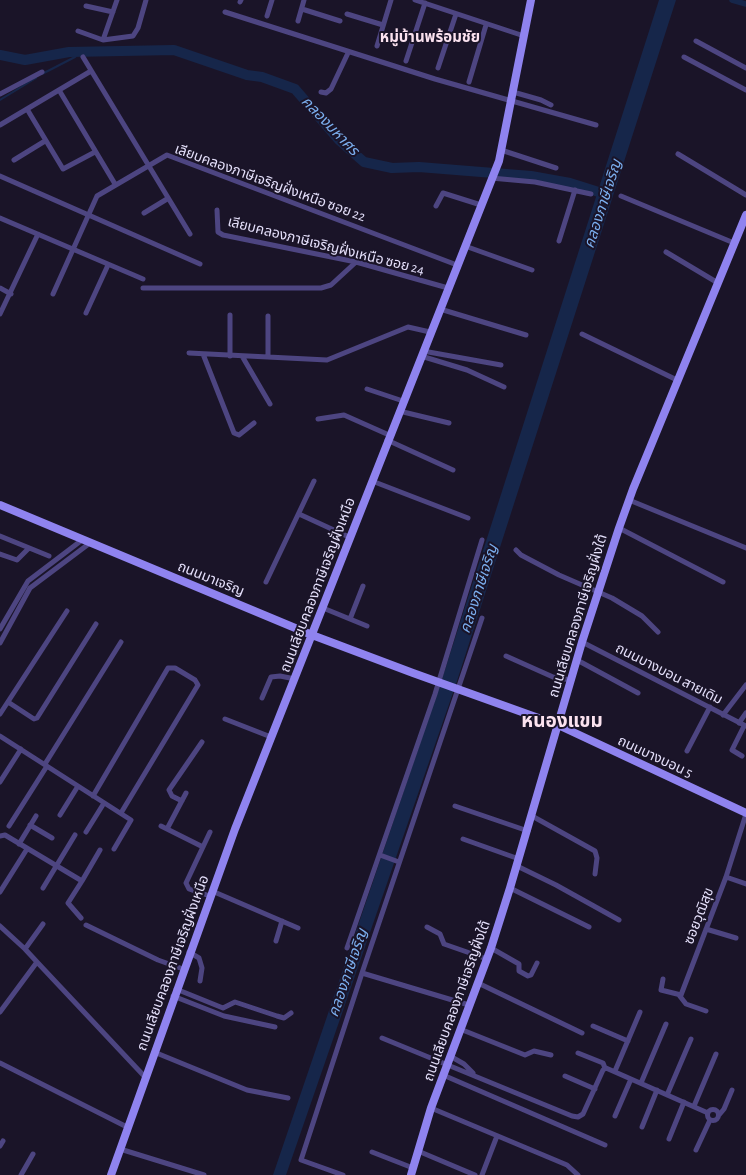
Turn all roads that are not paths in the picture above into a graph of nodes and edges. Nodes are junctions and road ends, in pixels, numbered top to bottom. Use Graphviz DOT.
graph roads {
  1 [pos="117,0"];
  2 [pos="146,0"];
  3 [pos="272,0"];
  4 [pos="304,0"];
  5 [pos="391,0"];
  6 [pos="415,0"];
  7 [pos="531,0"];
  8 [pos="425,3"];
  9 [pos="86,6"];
  10 [pos="302,9"];
  11 [pos="113,12"];
  12 [pos="225,12"];
  13 [pos="348,14"];
  14 [pos="456,14"];
  15 [pos="267,16"];
  16 [pos="298,21"];
  17 [pos="340,21"];
  18 [pos="383,25"];
  19 [pos="486,25"];
  20 [pos="78,31"];
  21 [pos="524,36"];
  22 [pos="103,40"];
  23 [pos="696,41"];
  24 [pos="377,46"];
  25 [pos="348,53"];
  26 [pos="83,57"];
  27 [pos="684,57"];
  28 [pos="406,61"];
  29 [pos="438,68"];
  30 [pos="746,68"];
  31 [pos="91,71"];
  32 [pos="42,72"];
  33 [pos="468,82"];
  34 [pos="59,90"];
  35 [pos="746,90"];
  36 [pos="321,92"];
  37 [pos="0,94"];
  38 [pos="513,96"];
  39 [pos="551,105"];
  40 [pos="27,109"];
  41 [pos="0,125"];
  42 [pos="596,125"];
  43 [pos="45,141"];
  44 [pos="501,150"];
  45 [pos="95,152"];
  46 [pos="678,154"];
  47 [pos="14,160"];
  48 [pos="148,165"];
  49 [pos="556,168"];
  50 [pos="0,176"];
  51 [pos="492,177"];
  52 [pos="115,184"];
  53 [pos="575,190"];
  54 [pos="592,194"];
  55 [pos="746,195"];
  56 [pos="621,196"];
  57 [pos="168,199"];
  58 [pos="481,204"];
  59 [pos="436,206"];
  60 [pos="217,210"];
  61 [pos="144,213"];
  62 [pos="88,215"];
  63 [pos="746,215"];
  64 [pos="2,218"];
  65 [pos="0,227"];
  66 [pos="38,234"];
  67 [pos="190,234"];
  68 [pos="559,241"];
  69 [pos="734,243"];
  70 [pos="465,246"];
  71 [pos="73,249"];
  72 [pos="666,252"];
  73 [pos="356,262"];
  74 [pos="200,264"];
  75 [pos="108,265"];
  76 [pos="457,265"];
  77 [pos="532,270"];
  78 [pos="142,279"];
  79 [pos="718,283"];
  80 [pos="0,288"];
  81 [pos="143,288"];
  82 [pos="448,288"];
  83 [pos="10,294"];
  84 [pos="53,294"];
  85 [pos="439,308"];
  86 [pos="86,313"];
  87 [pos="0,314"];
  88 [pos="230,315"];
  89 [pos="268,316"];
  90 [pos="430,332"];
  91 [pos="582,334"];
  92 [pos="526,335"];
  93 [pos="189,353"];
  94 [pos="422,353"];
  95 [pos="204,354"];
  96 [pos="230,356"];
  97 [pos="242,356"];
  98 [pos="268,357"];
  99 [pos="500,365"];
  100 [pos="677,380"];
  101 [pos="504,387"];
  102 [pos="367,389"];
  103 [pos="403,401"];
  104 [pos="270,404"];
  105 [pos="399,411"];
  106 [pos="318,419"];
  107 [pos="254,422"];
  108 [pos="449,423"];
  109 [pos="388,438"];
  110 [pos="453,470"];
  111 [pos="314,481"];
  112 [pos="372,481"];
  113 [pos="629,500"];
  114 [pos="0,505"];
  115 [pos="298,514"];
  116 [pos="468,518"];
  117 [pos="619,528"];
  118 [pos="0,536"];
  119 [pos="350,537"];
  120 [pos="482,540"];
  121 [pos="86,541"];
  122 [pos="29,548"];
  123 [pos="746,548"];
  124 [pos="516,550"];
  125 [pos="0,554"];
  126 [pos="49,556"];
  127 [pos="33,580"];
  128 [pos="266,582"];
  129 [pos="723,582"];
  130 [pos="363,586"];
  131 [pos="598,591"];
  132 [pos="323,608"];
  133 [pos="67,611"];
  134 [pos="482,618"];
  135 [pos="350,619"];
  136 [pos="5,620"];
  137 [pos="11,622"];
  138 [pos="96,624"];
  139 [pos="367,626"];
  140 [pos="0,629"];
  141 [pos="658,632"];
  142 [pos="312,635"];
  143 [pos="121,642"];
  144 [pos="582,642"];
  145 [pos="0,643"];
  146 [pos="506,656"];
  147 [pos="577,660"];
  148 [pos="413,673"];
  149 [pos="295,679"];
  150 [pos="571,680"];
  151 [pos="746,685"];
  152 [pos="638,693"];
  153 [pos="262,698"];
  154 [pos="8,702"];
  155 [pos="710,708"];
  156 [pos="746,713"];
  157 [pos="0,714"];
  158 [pos="723,715"];
  159 [pos="225,719"];
  160 [pos="558,724"];
  161 [pos="743,725"];
  162 [pos="0,736"];
  163 [pos="271,738"];
  164 [pos="202,742"];
  165 [pos="21,749"];
  166 [pos="687,751"];
  167 [pos="742,756"];
  168 [pos="46,765"];
  169 [pos="0,782"];
  170 [pos="78,786"];
  171 [pos="186,793"];
  172 [pos="93,796"];
  173 [pos="182,801"];
  174 [pos="104,803"];
  175 [pos="455,806"];
  176 [pos="121,813"];
  177 [pos="746,814"];
  178 [pos="60,815"];
  179 [pos="36,816"];
  180 [pos="532,816"];
  181 [pos="30,825"];
  182 [pos="9,826"];
  183 [pos="528,831"];
  184 [pos="86,832"];
  185 [pos="210,832"];
  186 [pos="75,835"];
  187 [pos="0,836"];
  188 [pos="52,838"];
  189 [pos="463,839"];
  190 [pos="19,844"];
  191 [pos="203,847"];
  192 [pos="27,850"];
  193 [pos="100,850"];
  194 [pos="114,850"];
  195 [pos="381,855"];
  196 [pos="397,862"];
  197 [pos="518,863"];
  198 [pos="57,866"];
  199 [pos="595,874"];
  200 [pos="726,877"];
  201 [pos="82,881"];
  202 [pos="746,884"];
  203 [pos="42,888"];
  204 [pos="510,888"];
  205 [pos="0,892"];
  206 [pos="211,894"];
  207 [pos="81,918"];
  208 [pos="619,920"];
  209 [pos="282,921"];
  210 [pos="43,924"];
  211 [pos="86,925"];
  212 [pos="0,926"];
  213 [pos="427,927"];
  214 [pos="298,928"];
  215 [pos="589,928"];
  216 [pos="706,929"];
  217 [pos="736,938"];
  218 [pos="276,941"];
  219 [pos="347,948"];
  220 [pos="491,948"];
  221 [pos="25,949"];
  222 [pos="189,952"];
  223 [pos="487,959"];
  224 [pos="37,962"];
  225 [pos="537,963"];
  226 [pos="183,969"];
  227 [pos="362,973"];
  228 [pos="663,979"];
  229 [pos="200,980"];
  230 [pos="478,983"];
  231 [pos="175,992"];
  232 [pos="679,995"];
  233 [pos="469,1005"];
  234 [pos="706,1011"];
  235 [pos="0,1012"];
  236 [pos="640,1012"];
  237 [pos="291,1013"];
  238 [pos="666,1024"];
  239 [pos="593,1026"];
  240 [pos="275,1027"];
  241 [pos="460,1029"];
  242 [pos="582,1033"];
  243 [pos="382,1038"];
  244 [pos="691,1039"];
  245 [pos="628,1040"];
  246 [pos="154,1052"];
  247 [pos="578,1053"];
  248 [pos="716,1054"];
  249 [pos="551,1055"];
  250 [pos="448,1060"];
  251 [pos="0,1063"];
  252 [pos="605,1068"];
  253 [pos="615,1071"];
  254 [pos="443,1075"];
  255 [pos="565,1076"];
  256 [pos="145,1077"];
  257 [pos="631,1079"];
  258 [pos="641,1083"];
  259 [pos="595,1089"];
  260 [pos="657,1090"];
  261 [pos="732,1090"];
  262 [pos="667,1095"];
  263 [pos="288,1098"];
  264 [pos="684,1102"];
  265 [pos="694,1106"];
  266 [pos="432,1108"];
  267 [pos="708,1113"];
  268 [pos="719,1115"];
  269 [pos="615,1116"];
  270 [pos="710,1120"];
  271 [pos="127,1127"];
  272 [pos="642,1127"];
  273 [pos="497,1136"];
  274 [pos="668,1139"];
  275 [pos="606,1145"];
  276 [pos="120,1149"];
  277 [pos="696,1150"];
  278 [pos="418,1151"];
  279 [pos="372,1152"];
  280 [pos="33,1154"];
  281 [pos="412,1172"];
  282 [pos="114,1174"];
  283 [pos="21,1175"];
  284 [pos="204,1175"];
  285 [pos="343,1175"];
  286 [pos="475,1175"];
  287 [pos="482,1175"];
  288 [pos="578,1175"];
  1 -- 11 [label="street"];
  2 -- 22 [label="street"];
  3 -- 15 [label="street"];
  4 -- 10 [label="street"];
  5 -- 18 [label="street"];
  6 -- 8 [label="street"];
  7 -- 21 [label="main road, ถนนเลียบคลองภาษีเจริญฝั่งเหนือ"];
  8 -- 14 [label="street"];
  8 -- 28 [label="street"];
  9 -- 11 [label="street"];
  10 -- 16 [label="street"];
  10 -- 17 [label="street"];
  11 -- 22 [label="street"];
  12 -- 25 [label="street"];
  13 -- 18 [label="street"];
  14 -- 19 [label="street"];
  14 -- 29 [label="street"];
  18 -- 24 [label="street"];
  19 -- 21 [label="street"];
  19 -- 33 [label="street"];
  20 -- 22 [label="street"];
  21 -- 38 [label="main road, ถนนเลียบคลองภาษีเจริญฝั่งเหนือ"];
  23 -- 30 [label="street"];
  25 -- 36 [label="street"];
  25 -- 38 [label="street"];
  26 -- 31 [label="street"];
  27 -- 35 [label="street"];
  31 -- 34 [label="street"];
  31 -- 48 [label="street"];
  32 -- 37 [label="street"];
  34 -- 40 [label="street"];
  34 -- 45 [label="street"];
  38 -- 39 [label="street"];
  38 -- 42 [label="street"];
  38 -- 44 [label="main road, ถนนเลียบคลองภาษีเจริญฝั่งเหนือ"];
  40 -- 41 [label="street"];
  40 -- 43 [label="street"];
  43 -- 45 [label="street"];
  43 -- 47 [label="street"];
  44 -- 49 [label="street"];
  44 -- 51 [label="main road, ถนนเลียบคลองภาษีเจริญฝั่งเหนือ"];
  45 -- 52 [label="street"];
  46 -- 55 [label="street"];
  48 -- 52 [label="street, เลียบคลองภาษีเจริญฝั่งเหนือ ซอย 22"];
  48 -- 57 [label="street"];
  48 -- 76 [label="street, เลียบคลองภาษีเจริญฝั่งเหนือ ซอย 22"];
  50 -- 62 [label="street"];
  51 -- 53 [label="street"];
  51 -- 58 [label="main road, ถนนเลียบคลองภาษีเจริญฝั่งเหนือ"];
  52 -- 62 [label="street, เลียบคลองภาษีเจริญฝั่งเหนือ ซอย 22"];
  53 -- 54 [label="street"];
  53 -- 68 [label="street"];
  56 -- 69 [label="street"];
  57 -- 61 [label="street"];
  57 -- 67 [label="street"];
  58 -- 59 [label="street"];
  58 -- 70 [label="main road, ถนนเลียบคลองภาษีเจริญฝั่งเหนือ"];
  60 -- 73 [label="street, เลียบคลองภาษีเจริญฝั่งเหนือ ซอย 24"];
  62 -- 71 [label="street, เลียบคลองภาษีเจริญฝั่งเหนือ ซอย 22"];
  62 -- 74 [label="street"];
  63 -- 69 [label="main road, ถนนเลียบคลองภาษีเจริญฝั่งใต้"];
  64 -- 65 [label="street"];
  64 -- 66 [label="street"];
  66 -- 71 [label="street"];
  66 -- 83 [label="street"];
  69 -- 79 [label="main road, ถนนเลียบคลองภาษีเจริญฝั่งใต้"];
  70 -- 76 [label="main road, ถนนเลียบคลองภาษีเจริญฝั่งเหนือ"];
  70 -- 77 [label="street"];
  71 -- 75 [label="street"];
  71 -- 84 [label="street, เลียบคลองภาษีเจริญฝั่งเหนือ ซอย 22"];
  72 -- 79 [label="street"];
  73 -- 81 [label="street"];
  73 -- 82 [label="street, เลียบคลองภาษีเจริญฝั่งเหนือ ซอย 24"];
  75 -- 78 [label="street"];
  75 -- 86 [label="street"];
  76 -- 82 [label="main road, ถนนเลียบคลองภาษีเจริญฝั่งเหนือ"];
  79 -- 100 [label="main road, ถนนเลียบคลองภาษีเจริญฝั่งใต้"];
  80 -- 83 [label="street"];
  82 -- 85 [label="main road, ถนนเลียบคลองภาษีเจริญฝั่งเหนือ"];
  83 -- 87 [label="street"];
  85 -- 90 [label="main road, ถนนเลียบคลองภาษีเจริญฝั่งเหนือ"];
  85 -- 92 [label="street"];
  88 -- 96 [label="street"];
  89 -- 98 [label="street"];
  90 -- 94 [label="main road, ถนนเลียบคลองภาษีเจริญฝั่งเหนือ"];
  90 -- 98 [label="street"];
  91 -- 100 [label="street"];
  93 -- 95 [label="street"];
  94 -- 99 [label="street"];
  94 -- 101 [label="street"];
  94 -- 103 [label="main road, ถนนเลียบคลองภาษีเจริญฝั่งเหนือ"];
  95 -- 96 [label="street"];
  95 -- 107 [label="street"];
  96 -- 97 [label="street"];
  97 -- 98 [label="street"];
  97 -- 104 [label="street"];
  100 -- 113 [label="main road, ถนนเลียบคลองภาษีเจริญฝั่งใต้"];
  102 -- 103 [label="street"];
  103 -- 105 [label="main road, ถนนเลียบคลองภาษีเจริญฝั่งเหนือ"];
  105 -- 108 [label="street"];
  105 -- 109 [label="main road, ถนนเลียบคลองภาษีเจริญฝั่งเหนือ"];
  106 -- 109 [label="street"];
  109 -- 110 [label="street"];
  109 -- 112 [label="main road, ถนนเลียบคลองภาษีเจริญฝั่งเหนือ"];
  111 -- 115 [label="street"];
  112 -- 116 [label="street"];
  112 -- 119 [label="main road, ถนนเลียบคลองภาษีเจริญฝั่งเหนือ"];
  113 -- 117 [label="main road, ถนนเลียบคลองภาษีเจริญฝั่งใต้"];
  113 -- 123 [label="street"];
  114 -- 121 [label="main road, ถนนมาเจริญ"];
  115 -- 119 [label="street"];
  115 -- 128 [label="street"];
  117 -- 129 [label="street"];
  117 -- 131 [label="main road, ถนนเลียบคลองภาษีเจริญฝั่งใต้"];
  118 -- 122 [label="street"];
  119 -- 132 [label="main road, ถนนเลียบคลองภาษีเจริญฝั่งเหนือ"];
  120 -- 195 [label="street"];
  121 -- 127 [label="street"];
  121 -- 142 [label="main road, ถนนมาเจริญ"];
  122 -- 125 [label="street"];
  122 -- 126 [label="street"];
  124 -- 131 [label="street"];
  127 -- 136 [label="street"];
  127 -- 137 [label="street"];
  130 -- 135 [label="street"];
  131 -- 141 [label="street"];
  131 -- 144 [label="main road, ถนนเลียบคลองภาษีเจริญฝั่งใต้"];
  132 -- 135 [label="street"];
  132 -- 142 [label="main road, ถนนเลียบคลองภาษีเจริญฝั่งเหนือ"];
  133 -- 154 [label="street"];
  134 -- 196 [label="street"];
  135 -- 139 [label="street"];
  136 -- 137 [label="street"];
  136 -- 140 [label="street"];
  137 -- 145 [label="street"];
  138 -- 154 [label="street"];
  142 -- 148 [label="main road, ถนนมาเจริญ"];
  142 -- 149 [label="main road, ถนนเลียบคลองภาษีเจริญฝั่งเหนือ"];
  143 -- 168 [label="street"];
  144 -- 147 [label="main road, ถนนเลียบคลองภาษีเจริญฝั่งใต้"];
  144 -- 155 [label="street, ถนนบางบอน สายเดิม"];
  146 -- 150 [label="street"];
  147 -- 150 [label="main road, ถนนเลียบคลองภาษีเจริญฝั่งใต้"];
  147 -- 152 [label="street"];
  148 -- 160 [label="main road, ถนนบางบอน 5"];
  149 -- 153 [label="street"];
  149 -- 163 [label="main road, ถนนเลียบคลองภาษีเจริญฝั่งเหนือ"];
  150 -- 160 [label="main road, ถนนเลียบคลองภาษีเจริญฝั่งใต้"];
  151 -- 158 [label="street"];
  154 -- 157 [label="street"];
  155 -- 158 [label="street, ถนนบางบอน สายเดิม"];
  155 -- 166 [label="street"];
  156 -- 161 [label="street"];
  158 -- 161 [label="street, ถนนบางบอน สายเดิม"];
  159 -- 163 [label="street"];
  160 -- 177 [label="main road, ถนนบางบอน 5"];
  160 -- 180 [label="main road, ถนนเลียบคลองภาษีเจริญฝั่งใต้"];
  161 -- 167 [label="street"];
  162 -- 165 [label="street"];
  163 -- 206 [label="main road, ถนนเลียบคลองภาษีเจริญฝั่งเหนือ"];
  164 -- 173 [label="street"];
  165 -- 168 [label="street"];
  165 -- 169 [label="street"];
  168 -- 170 [label="street"];
  168 -- 182 [label="street"];
  170 -- 172 [label="street"];
  170 -- 178 [label="street"];
  171 -- 173 [label="street"];
  172 -- 174 [label="street"];
  172 -- 176 [label="street"];
  173 -- 191 [label="street"];
  174 -- 176 [label="street"];
  174 -- 184 [label="street"];
  175 -- 183 [label="street"];
  176 -- 194 [label="street"];
  177 -- 200 [label="street, ซอยวุฒิสุข"];
  179 -- 181 [label="street"];
  180 -- 183 [label="main road, ถนนเลียบคลองภาษีเจริญฝั่งใต้"];
  180 -- 199 [label="street"];
  181 -- 188 [label="street"];
  181 -- 190 [label="street"];
  183 -- 197 [label="main road, ถนนเลียบคลองภาษีเจริญฝั่งใต้"];
  185 -- 191 [label="street"];
  186 -- 198 [label="street"];
  187 -- 190 [label="street"];
  189 -- 197 [label="street"];
  190 -- 192 [label="street"];
  191 -- 206 [label="street"];
  192 -- 198 [label="street"];
  192 -- 205 [label="street"];
  193 -- 201 [label="street"];
  195 -- 196 [label="street"];
  195 -- 219 [label="street"];
  196 -- 227 [label="street"];
  197 -- 204 [label="main road, ถนนเลียบคลองภาษีเจริญฝั่งใต้"];
  197 -- 208 [label="street"];
  198 -- 201 [label="street"];
  198 -- 203 [label="street"];
  200 -- 202 [label="street"];
  200 -- 216 [label="street, ซอยวุฒิสุข"];
  201 -- 207 [label="street"];
  204 -- 215 [label="street"];
  204 -- 220 [label="main road, ถนนเลียบคลองภาษีเจริญฝั่งใต้"];
  206 -- 209 [label="street"];
  206 -- 222 [label="main road, ถนนเลียบคลองภาษีเจริญฝั่งเหนือ"];
  209 -- 214 [label="street"];
  209 -- 218 [label="street"];
  210 -- 221 [label="street"];
  211 -- 226 [label="street"];
  212 -- 221 [label="street"];
  213 -- 223 [label="street"];
  216 -- 217 [label="street"];
  216 -- 232 [label="street, ซอยวุฒิสุข"];
  220 -- 223 [label="main road, ถนนเลียบคลองภาษีเจริญฝั่งใต้"];
  220 -- 225 [label="street"];
  221 -- 224 [label="street"];
  222 -- 226 [label="main road, ถนนเลียบคลองภาษีเจริญฝั่งเหนือ"];
  222 -- 229 [label="street"];
  223 -- 230 [label="main road, ถนนเลียบคลองภาษีเจริญฝั่งใต้"];
  224 -- 235 [label="street"];
  224 -- 256 [label="street"];
  226 -- 231 [label="main road, ถนนเลียบคลองภาษีเจริญฝั่งเหนือ"];
  227 -- 233 [label="street"];
  227 -- 285 [label="street"];
  228 -- 232 [label="street"];
  230 -- 233 [label="main road, ถนนเลียบคลองภาษีเจริญฝั่งใต้"];
  230 -- 242 [label="street"];
  231 -- 237 [label="street"];
  231 -- 240 [label="street"];
  231 -- 246 [label="main road, ถนนเลียบคลองภาษีเจริญฝั่งเหนือ"];
  232 -- 234 [label="street"];
  233 -- 241 [label="main road, ถนนเลียบคลองภาษีเจริญฝั่งใต้"];
  236 -- 245 [label="street"];
  238 -- 258 [label="street"];
  239 -- 245 [label="street"];
  241 -- 249 [label="street"];
  241 -- 250 [label="main road, ถนนเลียบคลองภาษีเจริญฝั่งใต้"];
  243 -- 250 [label="street"];
  244 -- 262 [label="street"];
  245 -- 253 [label="street"];
  246 -- 256 [label="main road, ถนนเลียบคลองภาษีเจริญฝั่งเหนือ"];
  246 -- 263 [label="street"];
  247 -- 252 [label="street"];
  248 -- 265 [label="street"];
  250 -- 254 [label="main road, ถนนเลียบคลองภาษีเจริญฝั่งใต้"];
  250 -- 259 [label="street"];
  251 -- 271 [label="street"];
  252 -- 253 [label="street"];
  252 -- 259 [label="street"];
  253 -- 257 [label="street"];
  254 -- 266 [label="main road, ถนนเลียบคลองภาษีเจริญฝั่งใต้"];
  254 -- 275 [label="street"];
  255 -- 259 [label="street"];
  256 -- 271 [label="main road, ถนนเลียบคลองภาษีเจริญฝั่งเหนือ"];
  257 -- 258 [label="street"];
  257 -- 269 [label="street"];
  258 -- 260 [label="street"];
  260 -- 262 [label="street"];
  260 -- 272 [label="street"];
  261 -- 268 [label="street"];
  262 -- 264 [label="street"];
  264 -- 265 [label="street"];
  264 -- 274 [label="street"];
  265 -- 267 [label="street"];
  266 -- 273 [label="street"];
  266 -- 278 [label="main road, ถนนเลียบคลองภาษีเจริญฝั่งใต้"];
  267 -- 268 [label="street"];
  267 -- 270 [label="street"];
  268 -- 270 [label="street"];
  270 -- 277 [label="street"];
  271 -- 276 [label="main road, ถนนเลียบคลองภาษีเจริญฝั่งเหนือ"];
  273 -- 287 [label="street"];
  273 -- 288 [label="street"];
  276 -- 282 [label="main road, ถนนเลียบคลองภาษีเจริญฝั่งเหนือ"];
  276 -- 284 [label="street"];
  278 -- 281 [label="main road, ถนนเลียบคลองภาษีเจริญฝั่งใต้"];
  278 -- 286 [label="street"];
  279 -- 281 [label="street"];
  280 -- 283 [label="street"];
}
